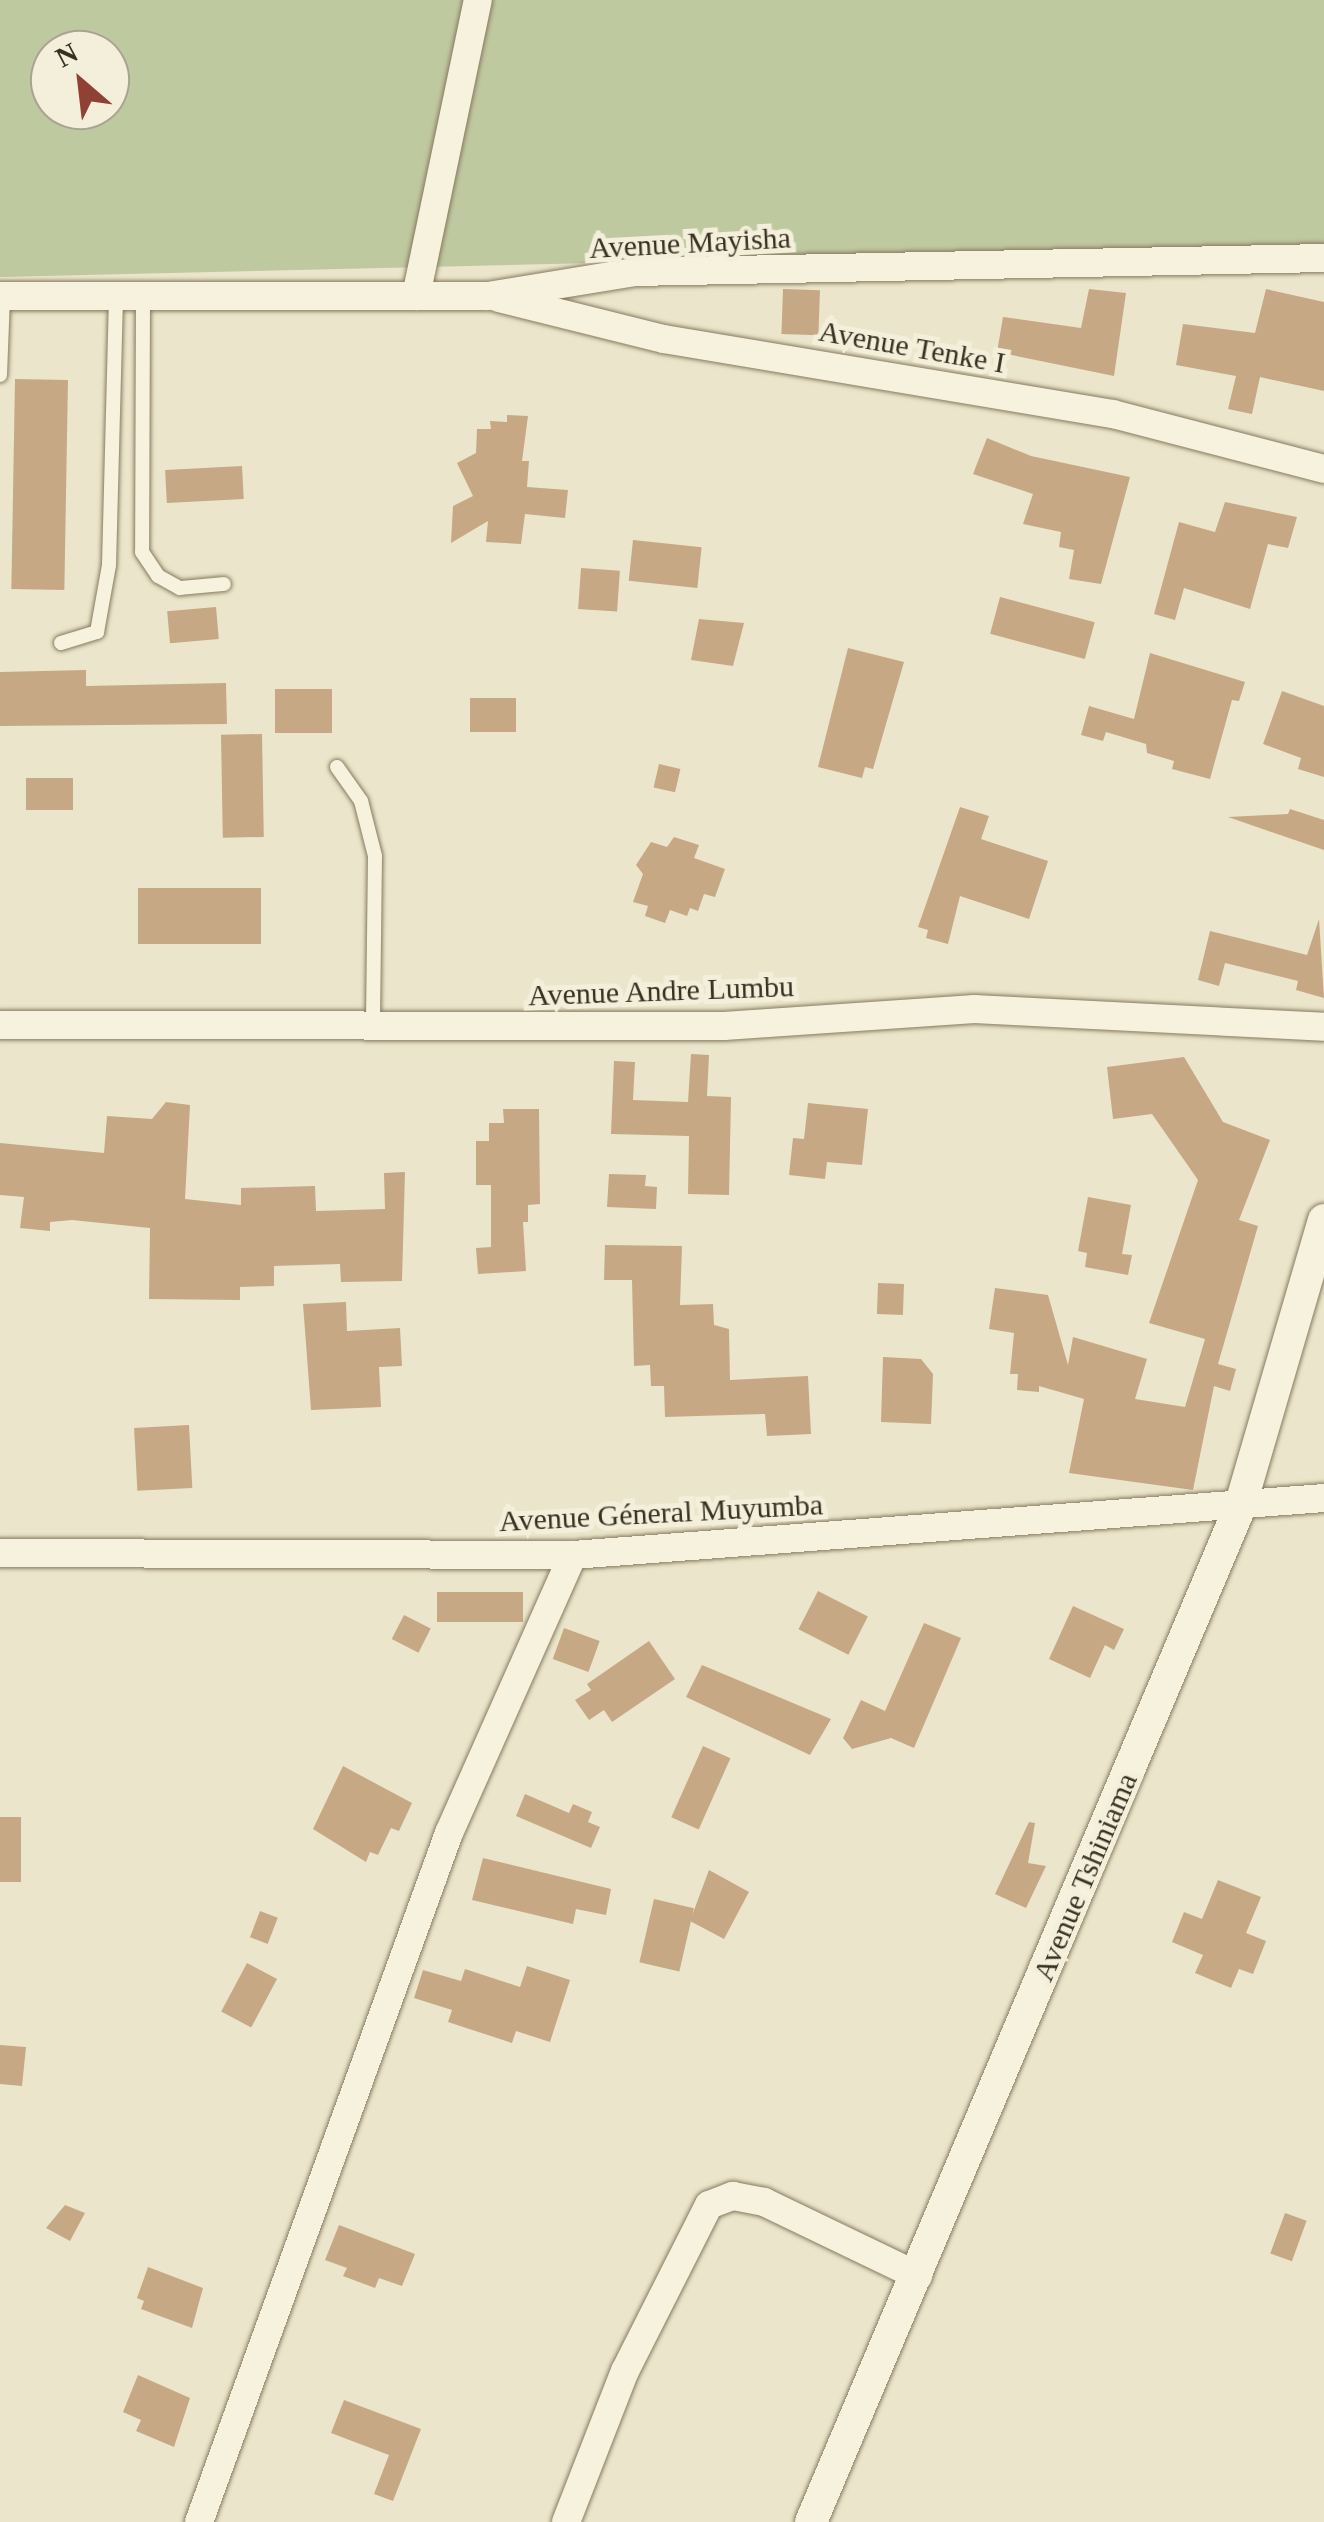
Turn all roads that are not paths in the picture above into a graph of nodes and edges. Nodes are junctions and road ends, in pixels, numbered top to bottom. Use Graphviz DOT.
graph roads {
  1 [pos="478,0"];
  2 [pos="1324,258"];
  3 [pos="1,296"];
  4 [pos="129,296"];
  5 [pos="416,296"];
  6 [pos="488,296"];
  7 [pos="0,375"];
  8 [pos="1324,469"];
  9 [pos="224,584"];
  10 [pos="61,644"];
  11 [pos="337,767"];
  12 [pos="0,1025"];
  13 [pos="1324,1027"];
  14 [pos="373,1029"];
  15 [pos="1324,1220"];
  16 [pos="1324,1498"];
  17 [pos="1240,1507"];
  18 [pos="0,1553"];
  19 [pos="573,1555"];
  20 [pos="918,2276"];
  21 [pos="198,2522"];
  22 [pos="566,2522"];
  23 [pos="811,2522"];
  1 -- 5 [label="street"];
  2 -- 6 [label="street, Avenue Mayisha"];
  3 -- 4 [label="street, Avenue Mayisha"];
  3 -- 7 [label="lane"];
  4 -- 5 [label="street, Avenue Mayisha"];
  4 -- 9 [label="lane"];
  4 -- 10 [label="lane"];
  5 -- 6 [label="street, Avenue Mayisha"];
  6 -- 8 [label="street, Avenue Tenke I"];
  11 -- 14 [label="lane"];
  12 -- 14 [label="street, Avenue Andre Lumbu"];
  13 -- 14 [label="street, Avenue Andre Lumbu"];
  15 -- 17 [label="street, Avenue Tshiniama"];
  16 -- 17 [label="street, Avenue Géneral Muyumba"];
  17 -- 19 [label="street, Avenue Géneral Muyumba"];
  17 -- 20 [label="street, Avenue Tshiniama"];
  18 -- 19 [label="street, Avenue Géneral Muyumba"];
  19 -- 21 [label="street"];
  20 -- 22 [label="street"];
  20 -- 23 [label="street, Avenue Tshiniama"];
}
